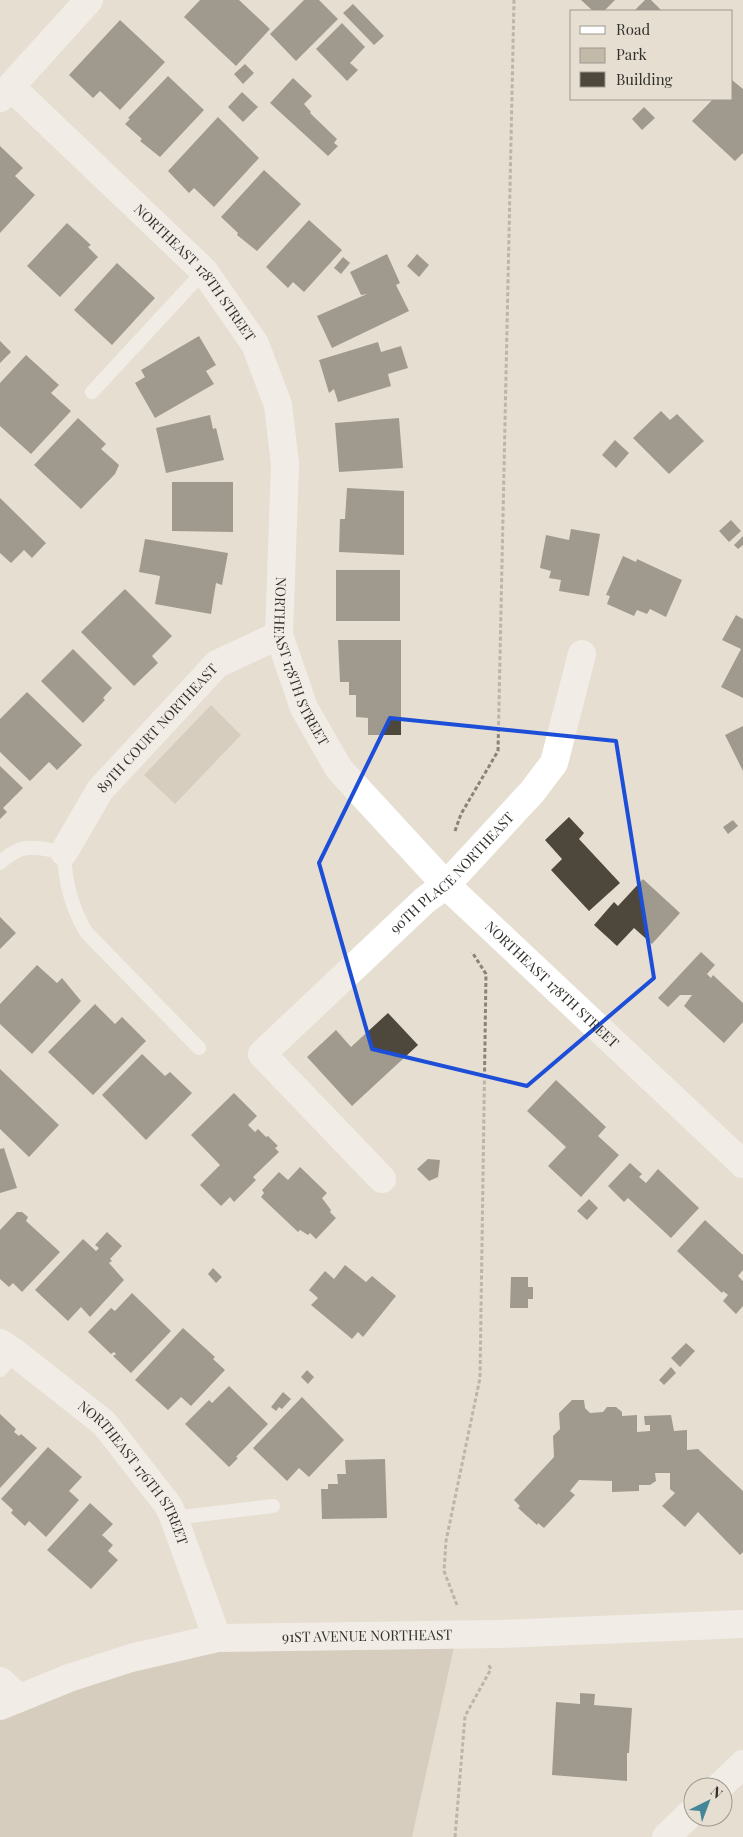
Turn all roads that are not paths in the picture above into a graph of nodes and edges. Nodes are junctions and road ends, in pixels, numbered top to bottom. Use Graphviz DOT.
graph roads {
  1 [pos="89,0"];
  2 [pos="6,92"];
  3 [pos="204,271"];
  4 [pos="92,392"];
  5 [pos="279,635"];
  6 [pos="582,654"];
  7 [pos="64,852"];
  8 [pos="0,863"];
  9 [pos="446,885"];
  10 [pos="199,1048"];
  11 [pos="743,1164"];
  12 [pos="382,1179"];
  13 [pos="5,1355"];
  14 [pos="273,1506"];
  15 [pos="174,1518"];
  16 [pos="743,1624"];
  17 [pos="217,1638"];
  18 [pos="6,1695"];
  19 [pos="743,1764"];
  20 [pos="729,1777"];
  21 [pos="683,1821"];
  22 [pos="666,1837"];
  1 -- 2 [label="street"];
  2 -- 3 [label="street, NORTHEAST 178TH STREET"];
  3 -- 4 [label="lane"];
  3 -- 5 [label="street, NORTHEAST 178TH STREET"];
  5 -- 7 [label="street, 89TH COURT NORTHEAST"];
  5 -- 9 [label="street, NORTHEAST 178TH STREET"];
  6 -- 9 [label="street, 90TH PLACE NORTHEAST"];
  7 -- 8 [label="lane"];
  7 -- 10 [label="lane"];
  9 -- 11 [label="street, NORTHEAST 178TH STREET"];
  9 -- 12 [label="street, 90TH PLACE NORTHEAST"];
  13 -- 15 [label="street, NORTHEAST 176TH STREET"];
  14 -- 15 [label="lane"];
  15 -- 17 [label="street, NORTHEAST 176TH STREET"];
  16 -- 17 [label="street, 91ST AVENUE NORTHEAST"];
  17 -- 18 [label="street, 91ST AVENUE NORTHEAST"];
  19 -- 20 [label="street"];
  21 -- 22 [label="street"];
}
